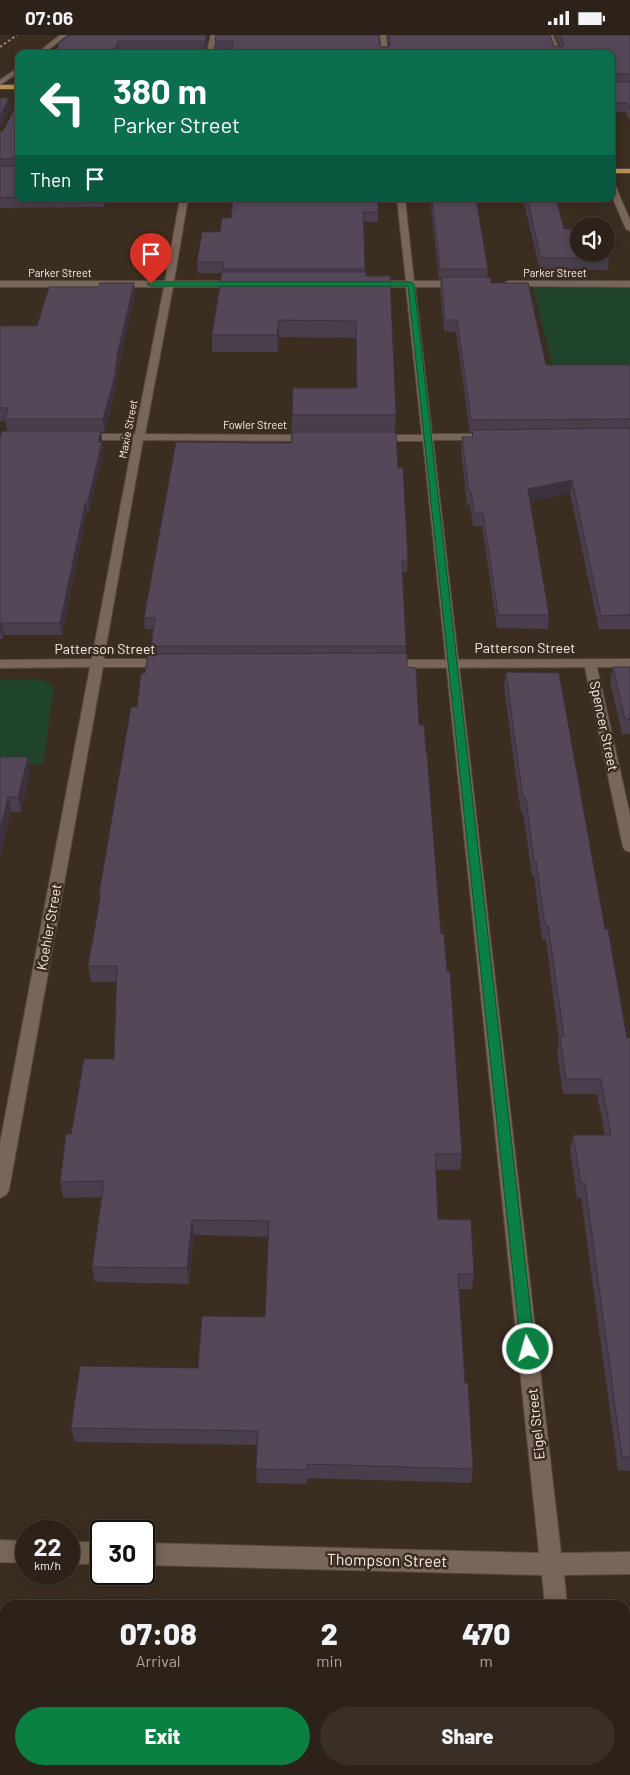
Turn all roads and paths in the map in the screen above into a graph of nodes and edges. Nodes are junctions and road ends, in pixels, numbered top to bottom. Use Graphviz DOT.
graph roads {
  1 [pos="64,35"];
  2 [pos="214,35"];
  3 [pos="382,35"];
  4 [pos="550,35"];
  5 [pos="44,50"];
  6 [pos="210,50"];
  7 [pos="384,50"];
  8 [pos="556,50"];
  9 [pos="15,72"];
  10 [pos="0,83"];
  11 [pos="0,87"];
  12 [pos="15,87"];
  13 [pos="615,171"];
  14 [pos="630,171"];
  15 [pos="615,194"];
  16 [pos="184,202"];
  17 [pos="401,202"];
  18 [pos="630,229"];
  19 [pos="0,284"];
  20 [pos="170,284"];
  21 [pos="247,284"];
  22 [pos="362,284"];
  23 [pos="411,284"];
  24 [pos="470,284"];
  25 [pos="500,284"];
  26 [pos="630,284"];
  27 [pos="69,437"];
  28 [pos="139,437"];
  29 [pos="318,437"];
  30 [pos="495,437"];
  31 [pos="368,438"];
  32 [pos="427,438"];
  33 [pos="97,663"];
  34 [pos="183,663"];
  35 [pos="372,663"];
  36 [pos="590,663"];
  37 [pos="630,663"];
  38 [pos="0,664"];
  39 [pos="452,664"];
  40 [pos="630,847"];
  41 [pos="0,1190"];
  42 [pos="0,1551"];
  43 [pos="15,1551"];
  44 [pos="155,1554"];
  45 [pos="630,1563"];
  46 [pos="552,1564"];
  47 [pos="556,1600"];
  1 -- 5 [label="street"];
  2 -- 6 [label="street"];
  3 -- 7 [label="street"];
  4 -- 8 [label="street"];
  9 -- 10 [label="street"];
  11 -- 12 [label="main road"];
  13 -- 14 [label="main road"];
  15 -- 18 [label="street"];
  16 -- 20 [label="street, Maxie Street"];
  17 -- 23 [label="street, Eigel Street"];
  19 -- 20 [label="street, Parker Street"];
  20 -- 21 [label="street, Parker Street"];
  20 -- 28 [label="street, Maxie Street"];
  22 -- 23 [label="street"];
  23 -- 24 [label="street"];
  23 -- 32 [label="street, Eigel Street"];
  25 -- 26 [label="street, Parker Street"];
  27 -- 28 [label="street, Fowler Street"];
  28 -- 29 [label="street, Fowler Street"];
  28 -- 33 [label="street, Maxie Street"];
  30 -- 32 [label="street"];
  31 -- 32 [label="street"];
  32 -- 39 [label="street, Eigel Street"];
  33 -- 34 [label="street, Patterson Street"];
  33 -- 38 [label="street, Patterson Street"];
  33 -- 41 [label="street, Koehler Street"];
  35 -- 39 [label="street, Patterson Street"];
  36 -- 37 [label="street, Patterson Street"];
  36 -- 39 [label="street, Patterson Street"];
  36 -- 40 [label="street, Spencer Street"];
  39 -- 46 [label="street, Eigel Street"];
  42 -- 43 [label="street"];
  44 -- 46 [label="street, Thompson Street"];
  45 -- 46 [label="street, Thompson Street"];
  46 -- 47 [label="street, Eigel Street"];
}
